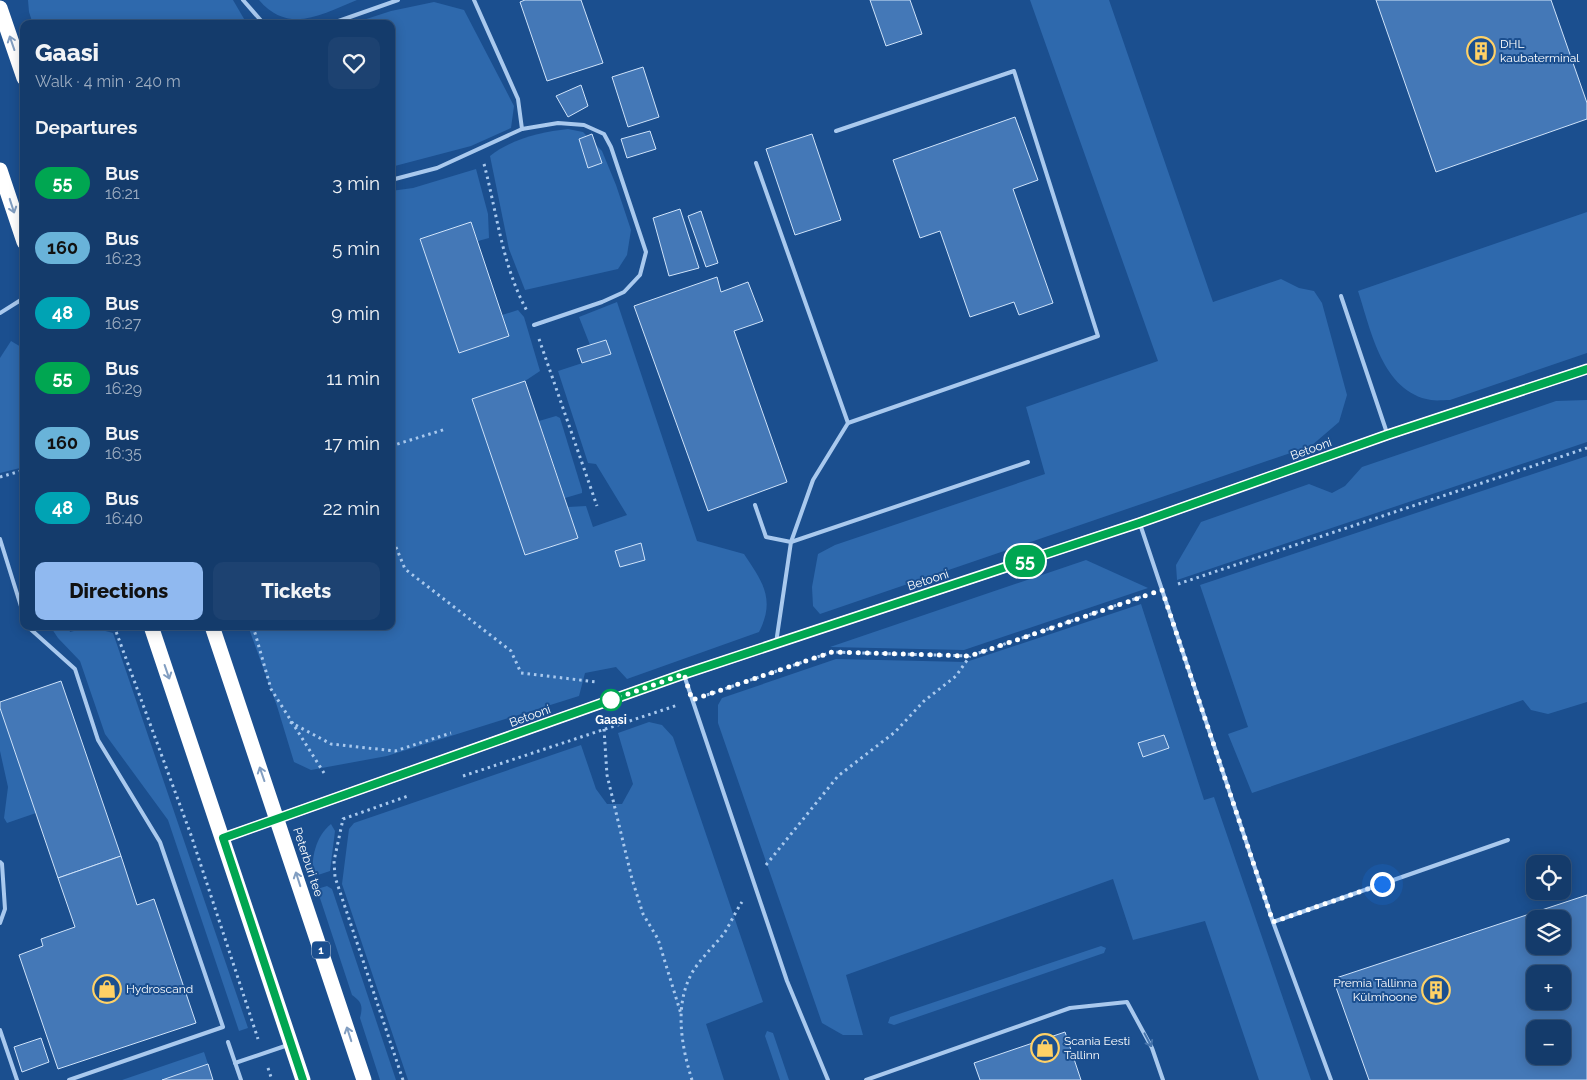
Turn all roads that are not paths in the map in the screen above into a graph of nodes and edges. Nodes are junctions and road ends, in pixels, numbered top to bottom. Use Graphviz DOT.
graph roads {
  1 [pos="243,0"];
  2 [pos="398,0"];
  3 [pos="474,0"];
  4 [pos="0,8"];
  5 [pos="260,20"];
  6 [pos="341,20"];
  7 [pos="20,66"];
  8 [pos="522,129"];
  9 [pos="836,131"];
  10 [pos="756,163"];
  11 [pos="0,170"];
  12 [pos="395,179"];
  13 [pos="20,230"];
  14 [pos="1341,296"];
  15 [pos="20,301"];
  16 [pos="0,314"];
  17 [pos="534,325"];
  18 [pos="1587,369"];
  19 [pos="848,423"];
  20 [pos="1387,435"];
  21 [pos="1028,462"];
  22 [pos="755,505"];
  23 [pos="1139,523"];
  24 [pos="0,539"];
  25 [pos="792,542"];
  26 [pos="20,603"];
  27 [pos="31,630"];
  28 [pos="152,630"];
  29 [pos="213,630"];
  30 [pos="776,643"];
  31 [pos="684,674"];
  32 [pos="278,820"];
  33 [pos="223,838"];
  34 [pos="1508,840"];
  35 [pos="0,862"];
  36 [pos="1273,922"];
  37 [pos="0,923"];
  38 [pos="0,1030"];
  39 [pos="228,1042"];
  40 [pos="291,1044"];
  41 [pos="235,1063"];
  42 [pos="17,1080"];
  43 [pos="69,1080"];
  44 [pos="241,1080"];
  45 [pos="303,1080"];
  46 [pos="364,1080"];
  47 [pos="828,1080"];
  48 [pos="866,1080"];
  49 [pos="1163,1080"];
  50 [pos="1331,1080"];
  1 -- 5 [label="lane"];
  2 -- 6 [label="lane"];
  3 -- 8 [label="lane"];
  7 -- 4 [label="highway, one-way"];
  8 -- 12 [label="lane"];
  8 -- 17 [label="lane"];
  9 -- 19 [label="lane"];
  10 -- 19 [label="lane"];
  11 -- 13 [label="highway, one-way"];
  14 -- 20 [label="lane"];
  15 -- 16 [label="lane"];
  18 -- 20 [label="street, Betooni"];
  19 -- 25 [label="lane"];
  20 -- 23 [label="street, Betooni"];
  21 -- 25 [label="lane"];
  22 -- 25 [label="lane"];
  23 -- 30 [label="street, Betooni"];
  23 -- 36 [label="lane"];
  24 -- 26 [label="lane"];
  25 -- 30 [label="lane"];
  27 -- 43 [label="lane"];
  28 -- 33 [label="highway, one-way"];
  32 -- 29 [label="highway, Peterburi tee / 1, one-way"];
  30 -- 31 [label="street, Betooni"];
  31 -- 32 [label="street, Betooni"];
  31 -- 47 [label="lane"];
  32 -- 33 [label="street, Betooni"];
  46 -- 32 [label="highway, Peterburi tee / 1, one-way"];
  33 -- 40 [label="highway"];
  34 -- 36 [label="lane"];
  35 -- 37 [label="lane"];
  36 -- 50 [label="lane"];
  38 -- 42 [label="lane"];
  39 -- 41 [label="lane"];
  40 -- 41 [label="lane"];
  40 -- 45 [label="highway"];
  41 -- 44 [label="lane"];
  48 -- 49 [label="lane, one-way"];
}
